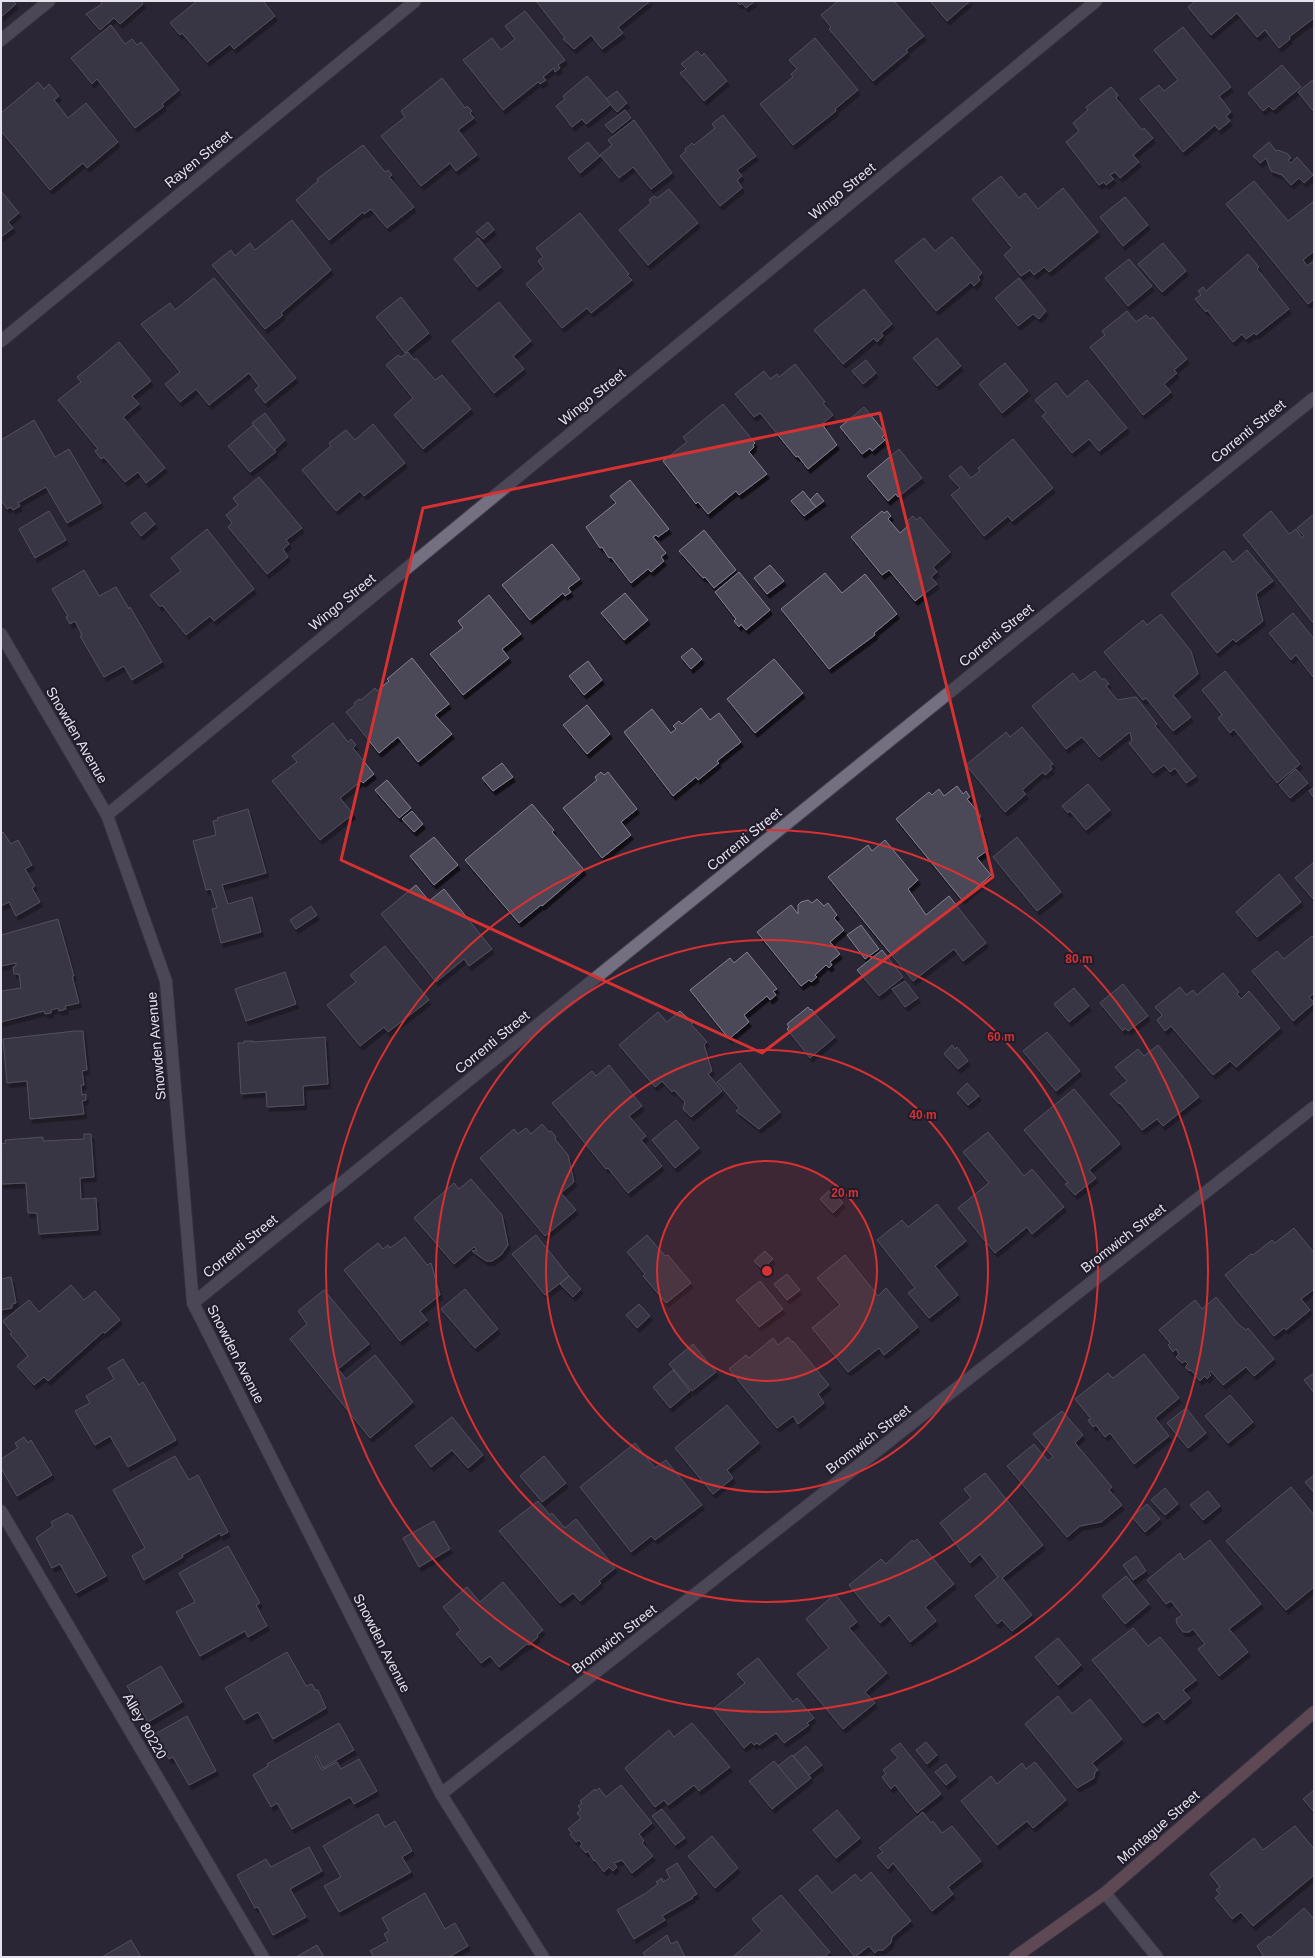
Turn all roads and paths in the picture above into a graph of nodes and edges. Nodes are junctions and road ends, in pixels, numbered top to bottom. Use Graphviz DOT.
graph roads {
  1 [pos="49,1"];
  2 [pos="414,1"];
  3 [pos="1096,1"];
  4 [pos="1,40"];
  5 [pos="1,341"];
  6 [pos="1314,398"];
  7 [pos="1,634"];
  8 [pos="107,815"];
  9 [pos="1314,1107"];
  10 [pos="193,1303"];
  11 [pos="1,1511"];
  12 [pos="1314,1712"];
  13 [pos="441,1794"];
  14 [pos="1105,1893"];
  15 [pos="263,1957"];
  16 [pos="543,1957"];
  17 [pos="1015,1957"];
  18 [pos="1157,1957"];
  1 -- 4 [label="street"];
  2 -- 5 [label="street, Rayen Street"];
  3 -- 8 [label="street, Wingo Street"];
  6 -- 10 [label="street, Correnti Street"];
  7 -- 8 [label="street, Snowden Avenue"];
  8 -- 10 [label="street, Snowden Avenue"];
  9 -- 13 [label="street, Bromwich Street"];
  10 -- 13 [label="street, Snowden Avenue"];
  11 -- 15 [label="street, Alley 80220"];
  12 -- 14 [label="street, Montague Street"];
  13 -- 16 [label="street, Snowden Avenue"];
  14 -- 17 [label="street, Montague Street"];
  14 -- 18 [label="street"];
}
